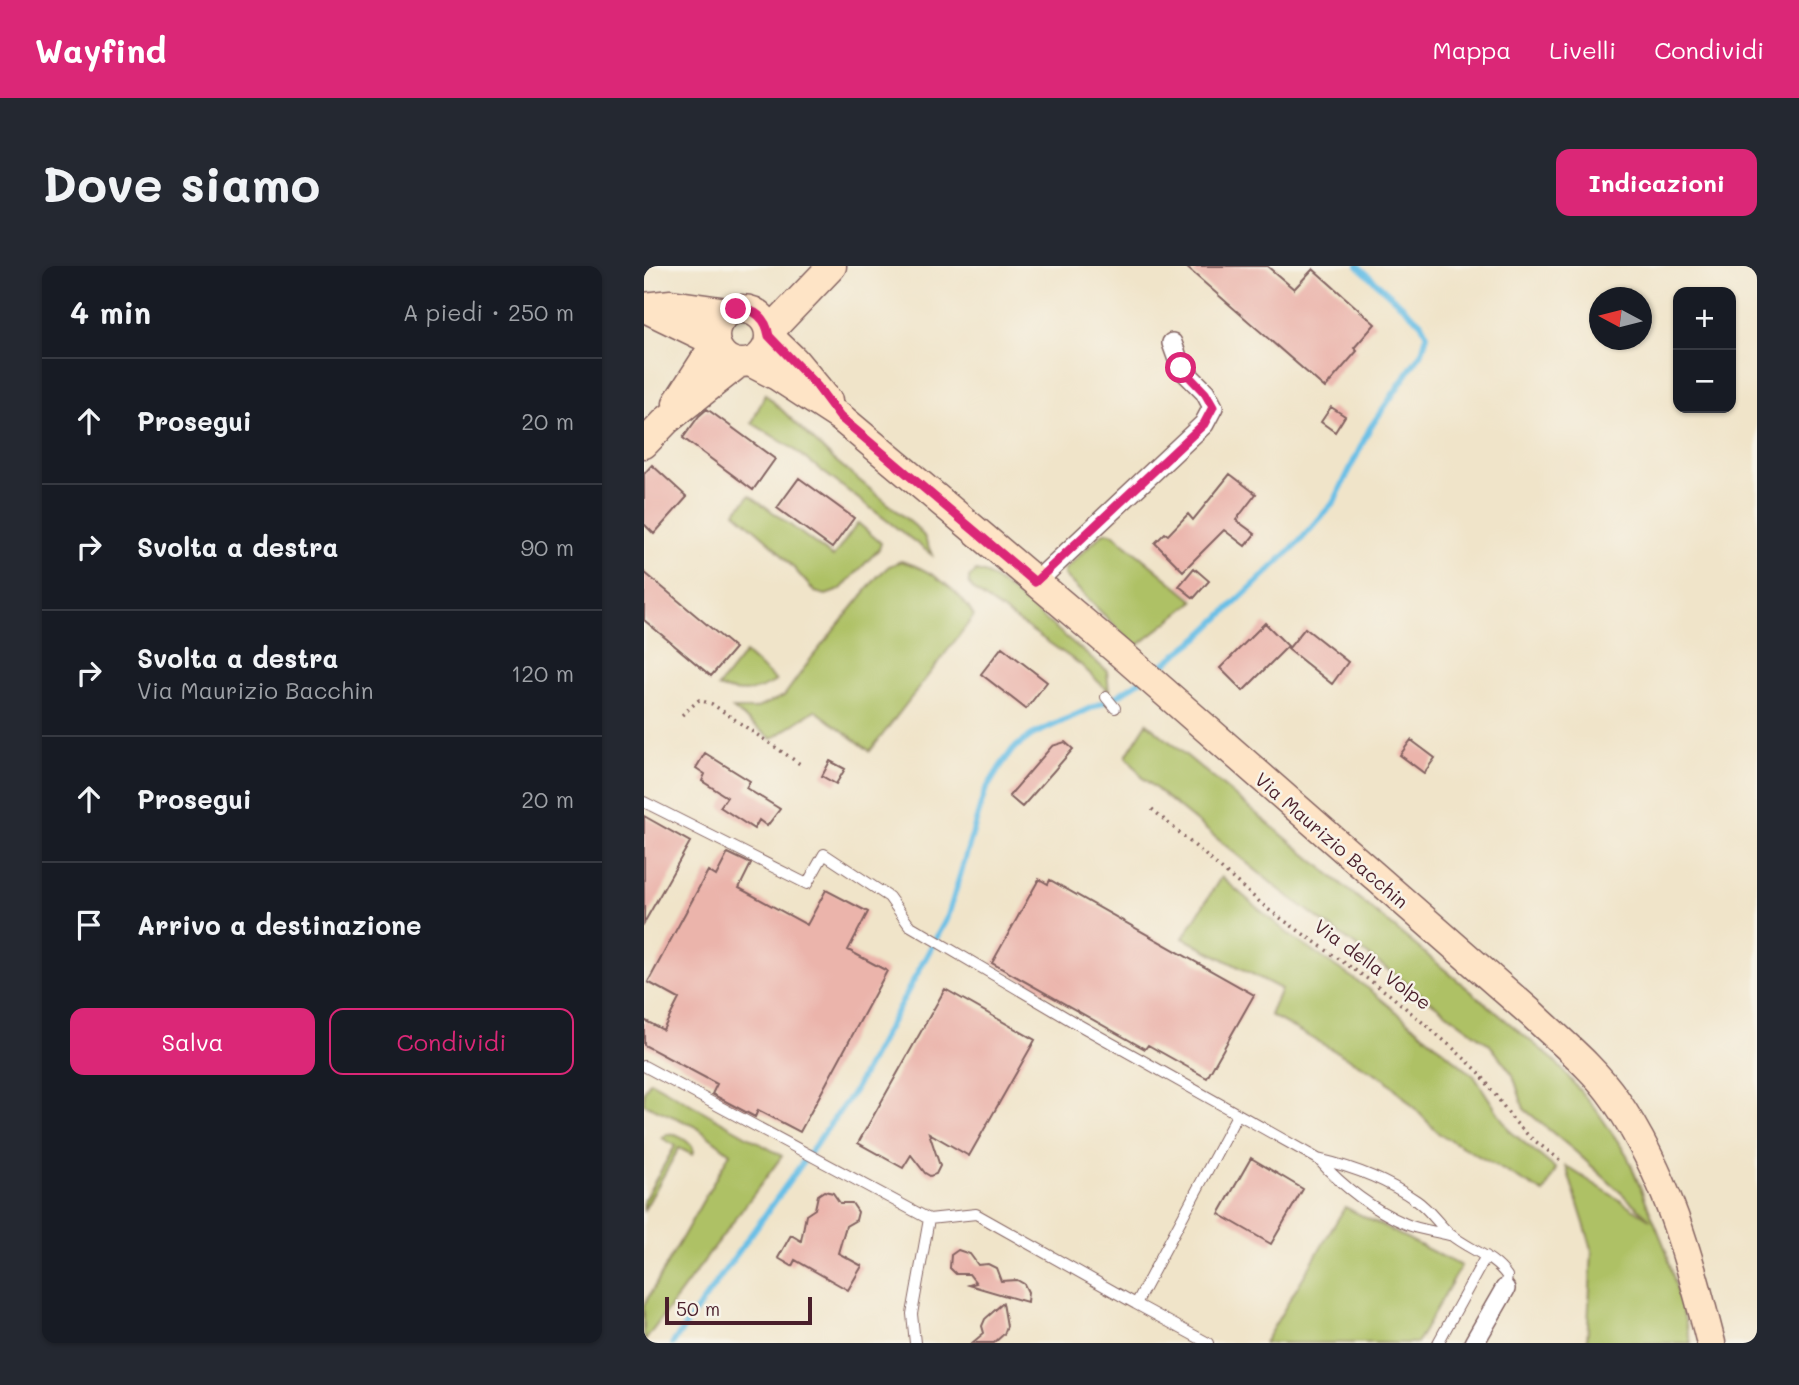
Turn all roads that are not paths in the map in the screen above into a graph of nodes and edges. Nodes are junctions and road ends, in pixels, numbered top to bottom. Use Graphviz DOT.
graph roads {
  1 [pos="827,270"];
  2 [pos="644,307"];
  3 [pos="754,323"];
  4 [pos="715,343"];
  5 [pos="1171,343"];
  6 [pos="745,363"];
  7 [pos="840,417"];
  8 [pos="667,420"];
  9 [pos="644,444"];
  10 [pos="1035,582"];
  11 [pos="1105,697"];
  12 [pos="1115,708"];
  13 [pos="644,802"];
  14 [pos="644,1066"];
  15 [pos="1237,1115"];
  16 [pos="1318,1159"];
  17 [pos="929,1219"];
  18 [pos="1453,1236"];
  19 [pos="1486,1256"];
  20 [pos="1505,1289"];
  21 [pos="1136,1304"];
  22 [pos="915,1343"];
  23 [pos="1208,1343"];
  24 [pos="1438,1343"];
  25 [pos="1474,1343"];
  26 [pos="1711,1343"];
  1 -- 3 [label="main road"];
  2 -- 3 [label="main road"];
  2 -- 4 [label="main road"];
  3 -- 4 [label="main road"];
  3 -- 6 [label="main road"];
  3 -- 7 [label="main road, Via Maurizio Bacchin"];
  4 -- 6 [label="main road"];
  4 -- 8 [label="main road"];
  5 -- 10 [label="street"];
  6 -- 7 [label="main road, Via Maurizio Bacchin"];
  6 -- 8 [label="main road"];
  7 -- 10 [label="main road, Via Maurizio Bacchin"];
  8 -- 9 [label="main road"];
  10 -- 26 [label="main road, Via Maurizio Bacchin"];
  11 -- 12 [label="lane"];
  13 -- 15 [label="lane"];
  14 -- 17 [label="lane"];
  15 -- 16 [label="lane"];
  15 -- 21 [label="lane"];
  16 -- 18 [label="lane"];
  16 -- 18 [label="lane"];
  17 -- 21 [label="lane"];
  17 -- 22 [label="lane"];
  18 -- 19 [label="lane"];
  19 -- 20 [label="lane"];
  19 -- 24 [label="lane"];
  20 -- 25 [label="street"];
  21 -- 23 [label="lane"];
}
